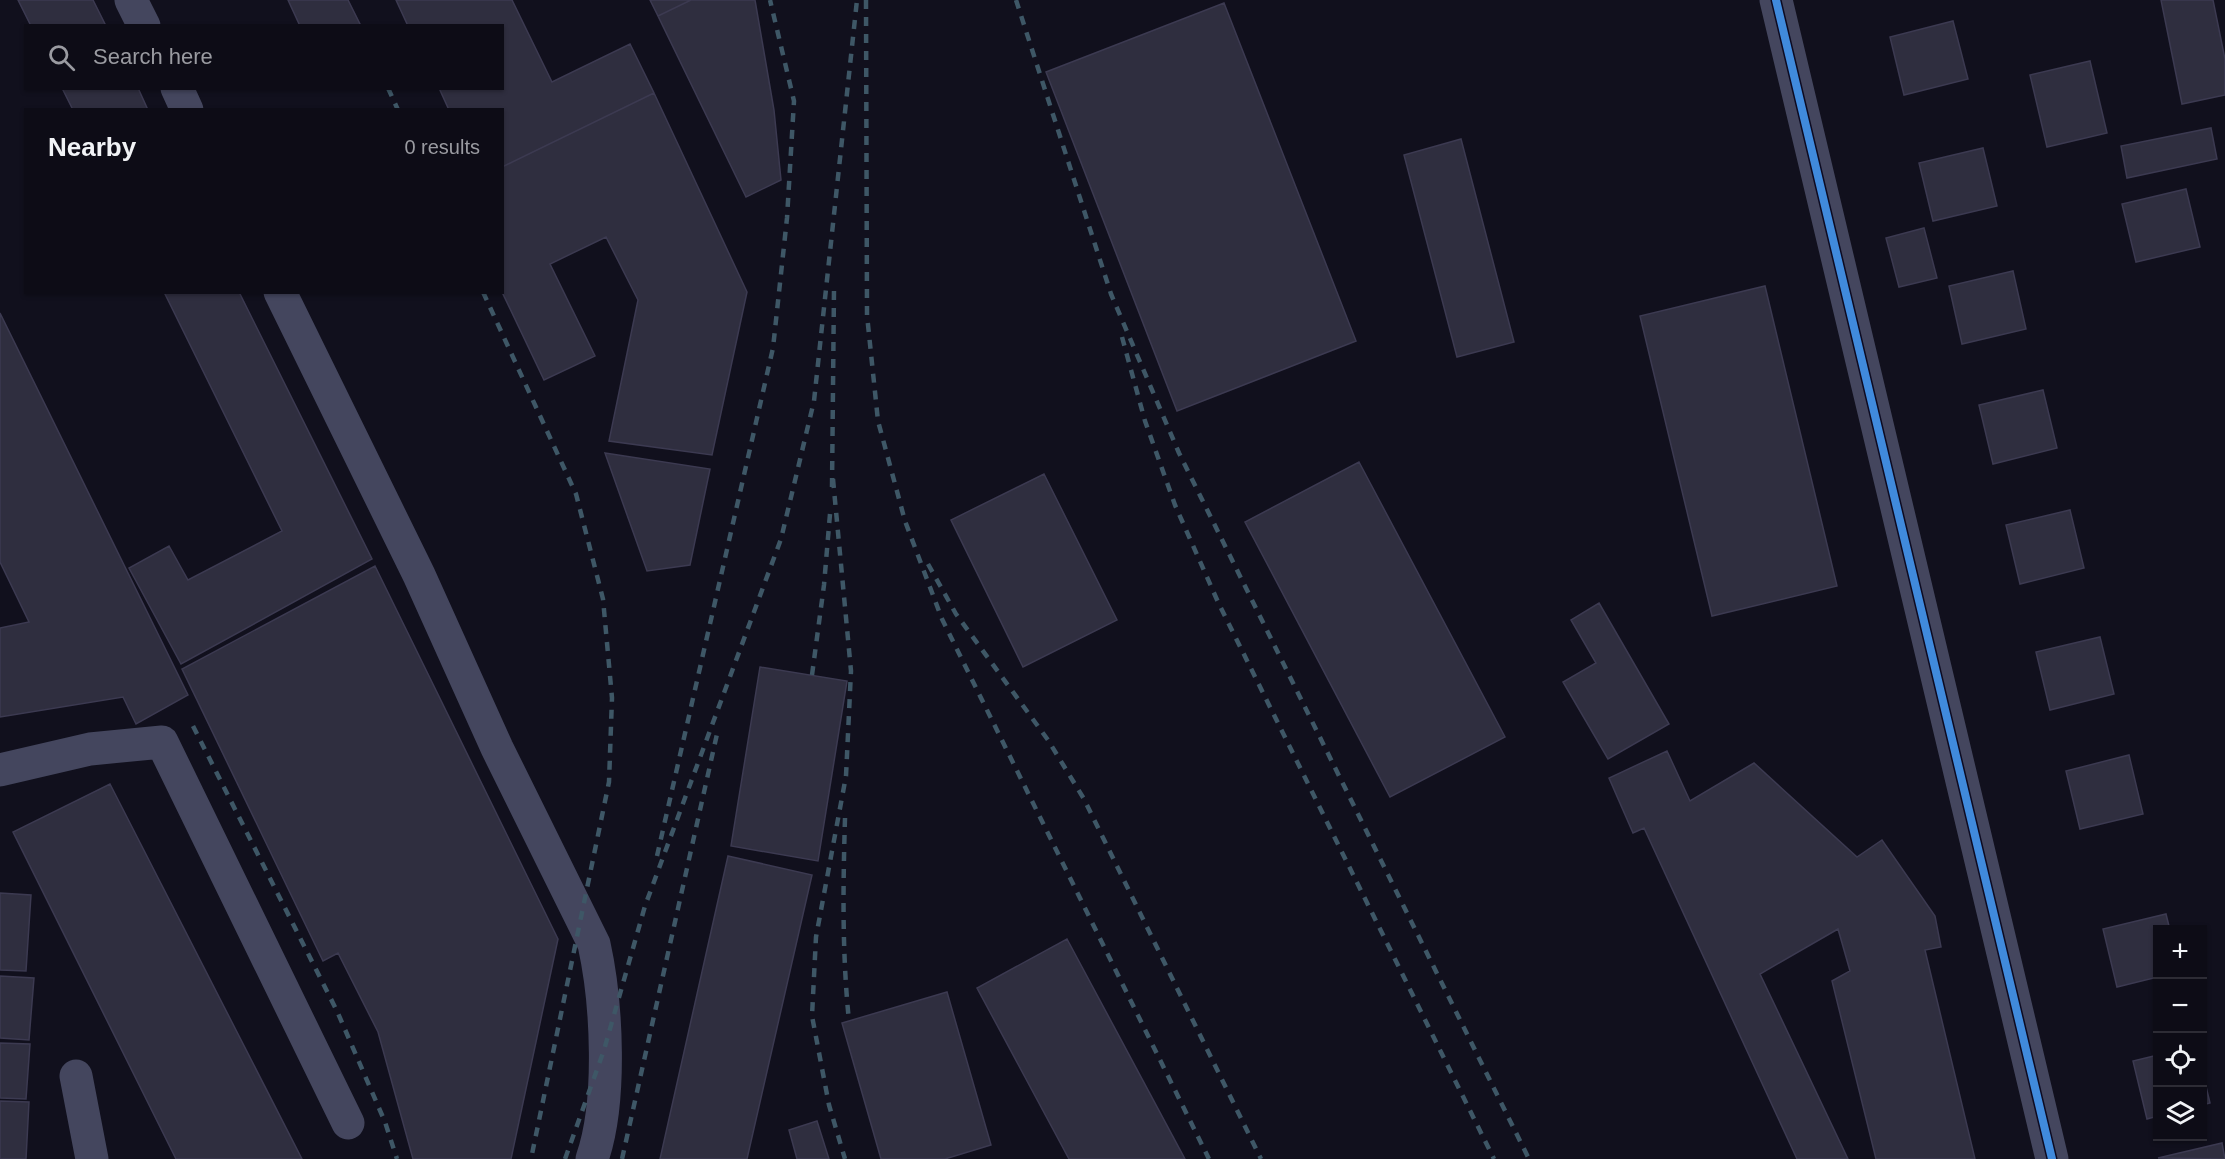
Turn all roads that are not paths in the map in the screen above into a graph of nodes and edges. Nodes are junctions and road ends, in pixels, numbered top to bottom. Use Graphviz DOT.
graph roads {
  1 [pos="131,0"];
  2 [pos="1776,0"];
  3 [pos="143,24"];
  4 [pos="178,90"];
  5 [pos="187,108"];
  6 [pos="281,294"];
  7 [pos="0,770"];
  8 [pos="76,1076"];
  9 [pos="348,1123"];
  10 [pos="92,1159"];
  11 [pos="592,1159"];
  12 [pos="2052,1159"];
  1 -- 3 [label="street"];
  2 -- 12 [label="street"];
  4 -- 5 [label="street"];
  6 -- 11 [label="street"];
  7 -- 9 [label="street"];
  8 -- 10 [label="street"];
}
